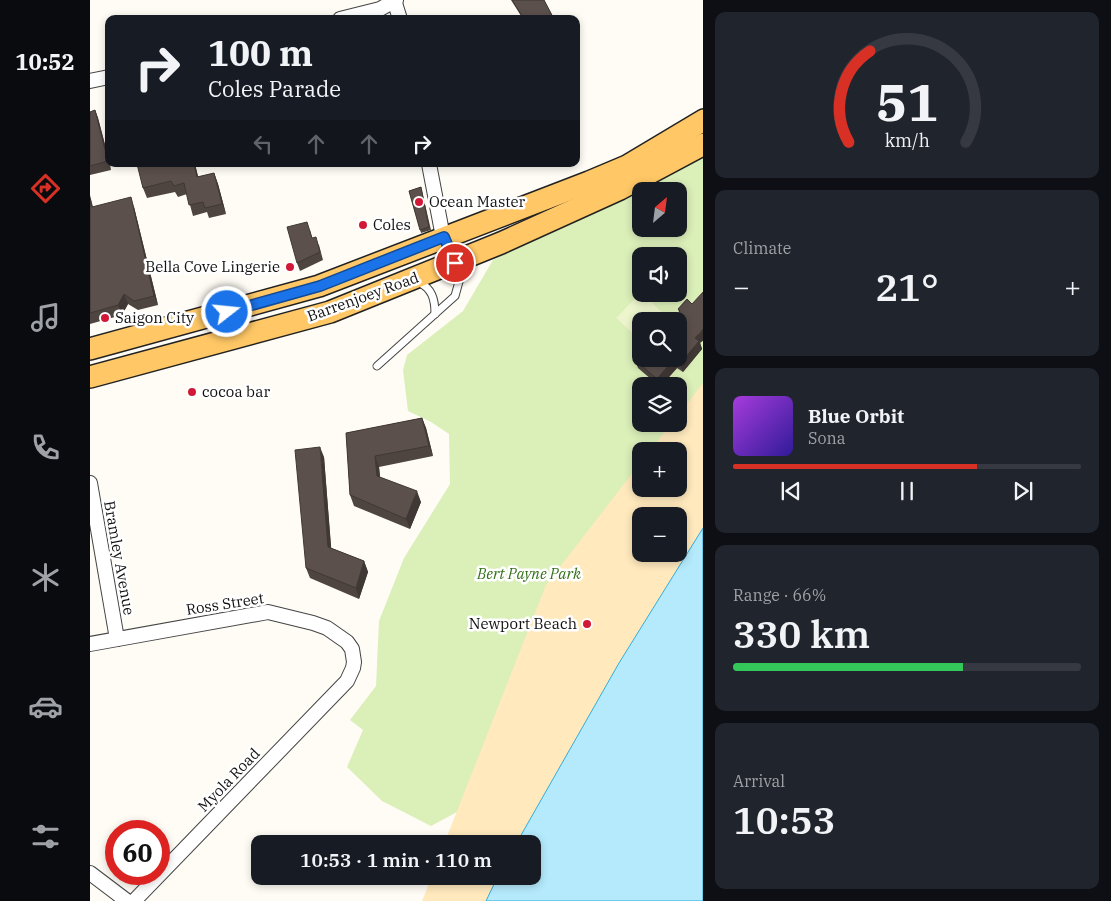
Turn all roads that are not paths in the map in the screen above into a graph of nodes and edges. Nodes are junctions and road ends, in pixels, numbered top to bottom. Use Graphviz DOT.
graph roads {
  1 [pos="395,0"];
  2 [pos="356,15"];
  3 [pos="399,15"];
  4 [pos="105,78"];
  5 [pos="90,82"];
  6 [pos="703,121"];
  7 [pos="703,145"];
  8 [pos="430,167"];
  9 [pos="444,237"];
  10 [pos="455,263"];
  11 [pos="413,280"];
  12 [pos="435,314"];
  13 [pos="90,349"];
  14 [pos="377,366"];
  15 [pos="90,377"];
  16 [pos="91,490"];
  17 [pos="117,639"];
  18 [pos="90,644"];
  19 [pos="347,681"];
  20 [pos="90,873"];
  21 [pos="127,901"];
  22 [pos="134,901"];
  1 -- 2 [label="street"];
  1 -- 3 [label="street"];
  4 -- 5 [label="street"];
  6 -- 9 [label="main road, Barrenjoey Road"];
  7 -- 10 [label="main road, Barrenjoey Road"];
  8 -- 9 [label="street"];
  9 -- 10 [label="street"];
  9 -- 13 [label="main road, Barrenjoey Road"];
  10 -- 11 [label="main road, Barrenjoey Road"];
  10 -- 12 [label="lane"];
  11 -- 12 [label="lane"];
  11 -- 15 [label="main road, Barrenjoey Road"];
  12 -- 14 [label="lane"];
  16 -- 17 [label="street, Bramley Avenue"];
  17 -- 18 [label="street, Ross Street"];
  17 -- 19 [label="street, Ross Street"];
  19 -- 22 [label="street, Myola Road"];
  20 -- 21 [label="street"];
}
